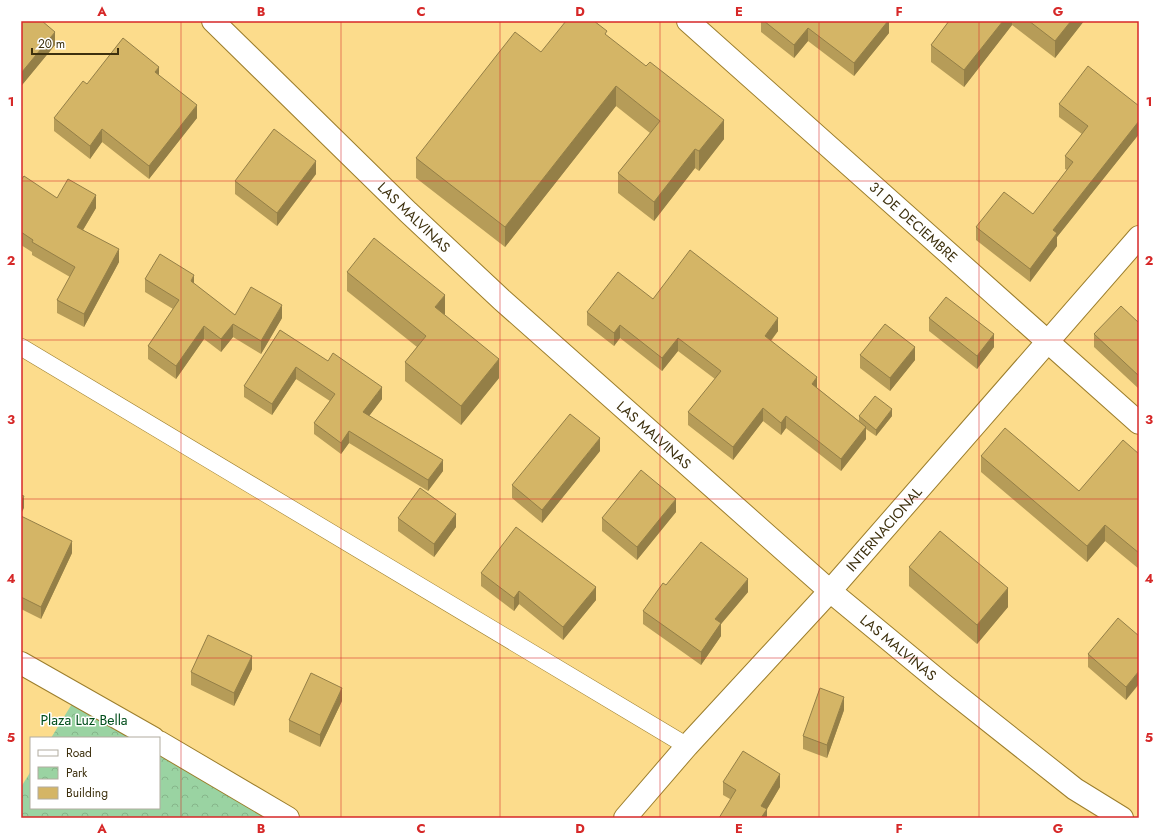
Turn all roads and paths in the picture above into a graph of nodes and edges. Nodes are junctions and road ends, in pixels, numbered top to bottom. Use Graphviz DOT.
graph roads {
  1 [pos="213,21"];
  2 [pos="688,21"];
  3 [pos="1139,237"];
  4 [pos="1048,343"];
  5 [pos="21,346"];
  6 [pos="1139,423"];
  7 [pos="830,591"];
  8 [pos="21,663"];
  9 [pos="150,737"];
  10 [pos="160,743"];
  11 [pos="687,746"];
  12 [pos="288,818"];
  13 [pos="625,818"];
  14 [pos="1122,818"];
  1 -- 7 [label="street, LAS MALVINAS"];
  2 -- 4 [label="street, 31 DE DECIEMBRE"];
  3 -- 4 [label="street, INTERNACIONAL"];
  4 -- 6 [label="street, 31 DE DECIEMBRE"];
  4 -- 7 [label="street, INTERNACIONAL"];
  5 -- 11 [label="lane"];
  7 -- 11 [label="street, INTERNACIONAL"];
  7 -- 14 [label="street, LAS MALVINAS"];
  8 -- 9 [label="street"];
  10 -- 12 [label="street"];
  11 -- 13 [label="street, INTERNACIONAL"];
}
